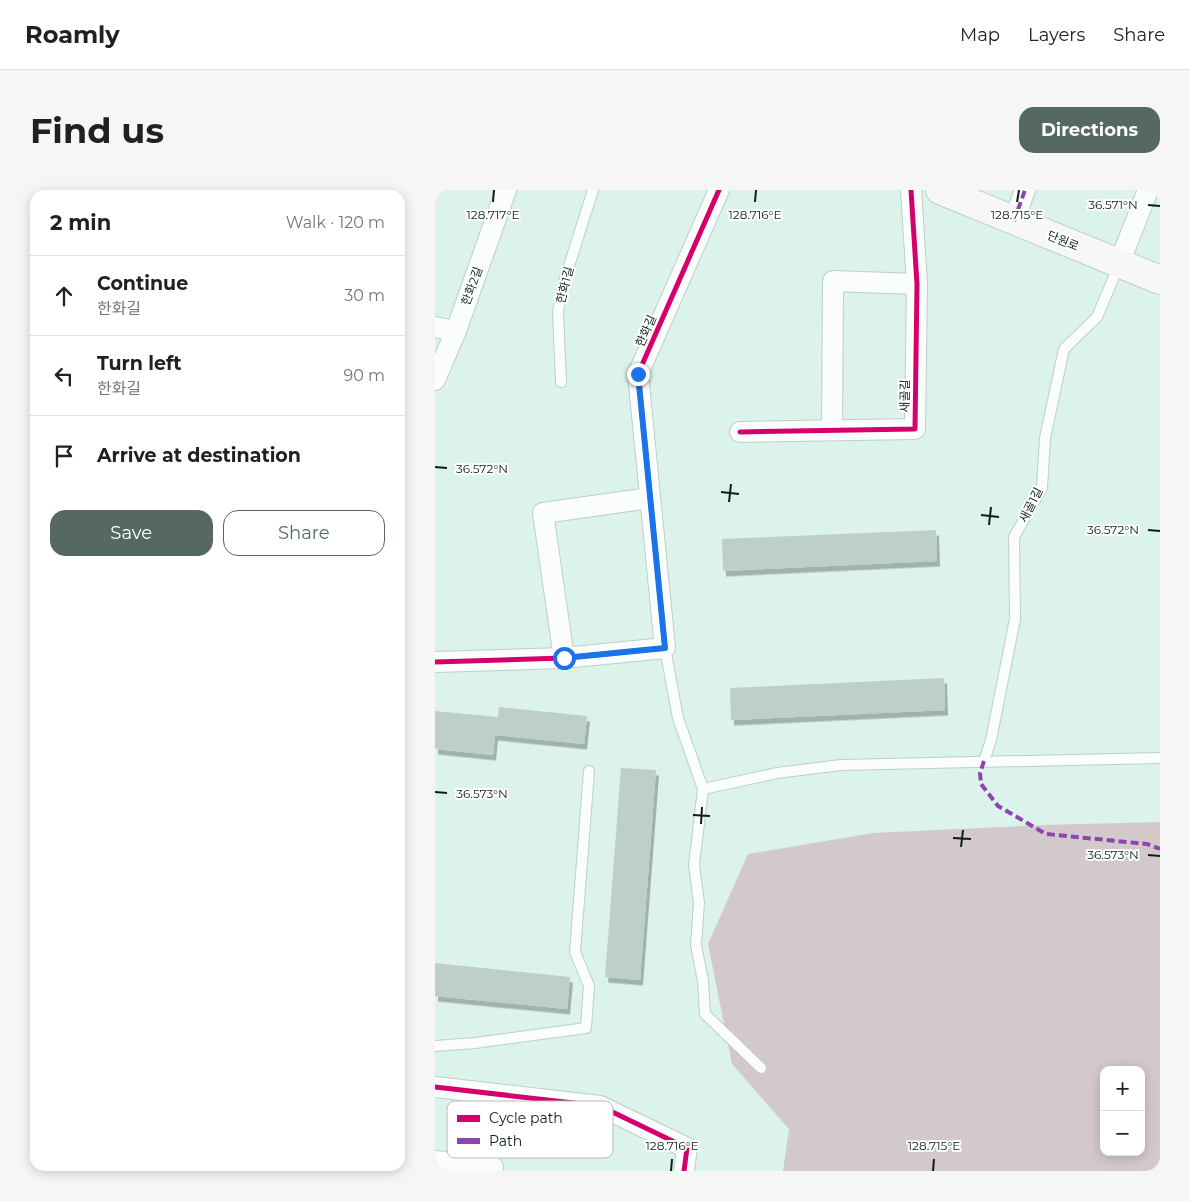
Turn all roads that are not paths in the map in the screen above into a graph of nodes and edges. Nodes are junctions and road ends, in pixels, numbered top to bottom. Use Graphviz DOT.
graph roads {
  1 [pos="506,190"];
  2 [pos="593,190"];
  3 [pos="719,190"];
  4 [pos="911,190"];
  5 [pos="940,190"];
  6 [pos="1025,190"];
  7 [pos="1148,190"];
  8 [pos="1014,220"];
  9 [pos="1119,264"];
  10 [pos="1160,280"];
  11 [pos="917,284"];
  12 [pos="435,327"];
  13 [pos="456,331"];
  14 [pos="435,380"];
  15 [pos="561,382"];
  16 [pos="832,430"];
  17 [pos="741,432"];
  18 [pos="650,498"];
  19 [pos="665,648"];
  20 [pos="564,658"];
  21 [pos="435,662"];
  22 [pos="1160,758"];
  23 [pos="984,761"];
  24 [pos="589,771"];
  25 [pos="703,789"];
  26 [pos="435,1046"];
  27 [pos="761,1068"];
  28 [pos="435,1087"];
  29 [pos="557,1101"];
  30 [pos="613,1112"];
  31 [pos="435,1161"];
  32 [pos="492,1171"];
  33 [pos="684,1171"];
  1 -- 13 [label="street, 한화2길"];
  2 -- 15 [label="lane, 한화1길"];
  3 -- 18 [label="street, 한화길"];
  4 -- 11 [label="street, 새골길"];
  5 -- 8 [label="street, 단원로"];
  6 -- 8 [label="street"];
  7 -- 9 [label="street"];
  8 -- 9 [label="street, 단원로"];
  9 -- 10 [label="street, 단원로"];
  9 -- 23 [label="lane, 새골1길"];
  11 -- 16 [label="street, 새골길"];
  11 -- 16 [label="street"];
  12 -- 13 [label="street"];
  13 -- 14 [label="street, 한화2길"];
  16 -- 17 [label="street, 새골길"];
  18 -- 19 [label="street, 한화길"];
  18 -- 20 [label="street"];
  19 -- 20 [label="street"];
  19 -- 25 [label="lane"];
  20 -- 21 [label="street"];
  22 -- 23 [label="lane"];
  23 -- 25 [label="lane"];
  24 -- 26 [label="lane"];
  25 -- 27 [label="lane"];
  28 -- 29 [label="street"];
  30 -- 33 [label="street"];
  31 -- 32 [label="street"];
}
